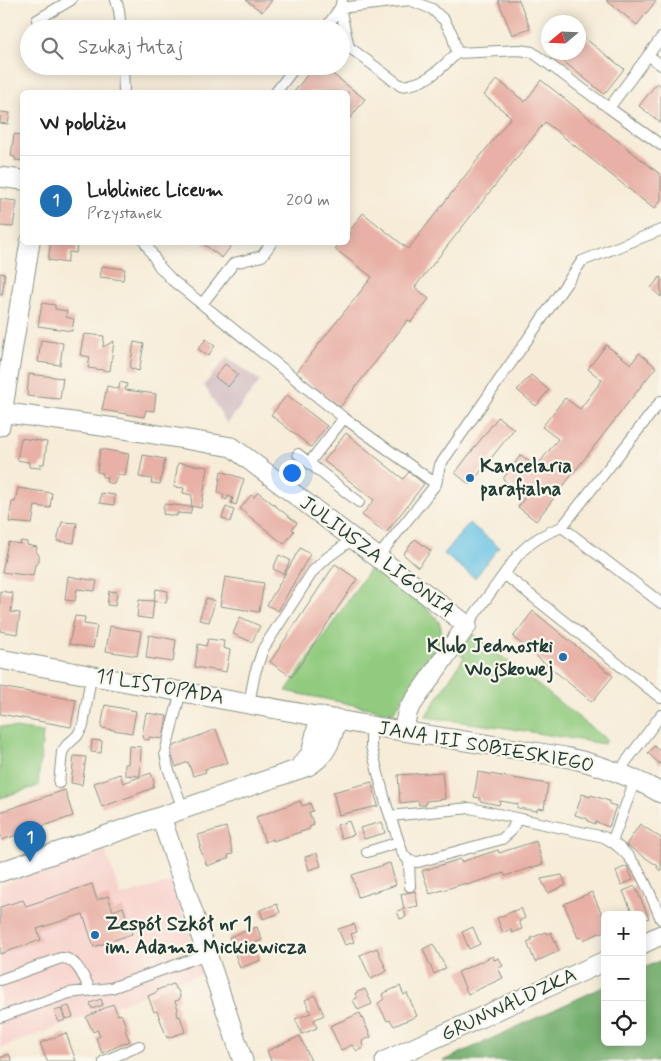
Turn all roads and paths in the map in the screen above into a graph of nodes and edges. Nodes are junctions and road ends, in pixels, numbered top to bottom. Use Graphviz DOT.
graph roads {
  1 [pos="71,0"];
  2 [pos="116,0"];
  3 [pos="341,4"];
  4 [pos="37,20"];
  5 [pos="119,20"];
  6 [pos="331,20"];
  7 [pos="342,20"];
  8 [pos="661,38"];
  9 [pos="350,50"];
  10 [pos="457,52"];
  11 [pos="648,55"];
  12 [pos="661,65"];
  13 [pos="123,75"];
  14 [pos="289,75"];
  15 [pos="124,90"];
  16 [pos="278,90"];
  17 [pos="609,108"];
  18 [pos="661,145"];
  19 [pos="0,177"];
  20 [pos="20,180"];
  21 [pos="661,230"];
  22 [pos="30,245"];
  23 [pos="147,245"];
  24 [pos="270,245"];
  25 [pos="202,304"];
  26 [pos="661,401"];
  27 [pos="1,417"];
  28 [pos="344,418"];
  29 [pos="298,454"];
  30 [pos="309,463"];
  31 [pos="436,484"];
  32 [pos="358,502"];
  33 [pos="562,527"];
  34 [pos="353,539"];
  35 [pos="378,557"];
  36 [pos="504,574"];
  37 [pos="661,603"];
  38 [pos="467,625"];
  39 [pos="0,659"];
  40 [pos="91,676"];
  41 [pos="181,691"];
  42 [pos="661,698"];
  43 [pos="249,703"];
  44 [pos="661,715"];
  45 [pos="328,718"];
  46 [pos="371,726"];
  47 [pos="403,731"];
  48 [pos="628,777"];
  49 [pos="59,783"];
  50 [pos="661,793"];
  51 [pos="183,809"];
  52 [pos="390,816"];
  53 [pos="162,817"];
  54 [pos="518,818"];
  55 [pos="399,842"];
  56 [pos="612,842"];
  57 [pos="367,852"];
  58 [pos="409,861"];
  59 [pos="0,872"];
  60 [pos="410,886"];
  61 [pos="661,919"];
  62 [pos="661,935"];
  63 [pos="646,942"];
  64 [pos="207,954"];
  65 [pos="601,963"];
  66 [pos="0,980"];
  67 [pos="91,991"];
  68 [pos="0,1017"];
  69 [pos="139,1046"];
  70 [pos="104,1061"];
  71 [pos="243,1061"];
  72 [pos="385,1061"];
  1 -- 4 [label="lane"];
  2 -- 5 [label="lane"];
  3 -- 6 [label="lane"];
  3 -- 7 [label="lane"];
  3 -- 10 [label="lane"];
  8 -- 11 [label="lane"];
  9 -- 10 [label="lane"];
  10 -- 17 [label="lane"];
  11 -- 12 [label="lane"];
  11 -- 17 [label="lane"];
  13 -- 15 [label="lane"];
  14 -- 16 [label="lane"];
  17 -- 18 [label="lane"];
  19 -- 20 [label="street"];
  21 -- 31 [label="lane"];
  22 -- 27 [label="street"];
  23 -- 25 [label="lane"];
  24 -- 25 [label="lane"];
  25 -- 28 [label="lane"];
  26 -- 33 [label="lane"];
  27 -- 34 [label="street, JULIUSZA LIGONIA"];
  28 -- 30 [label="lane"];
  28 -- 31 [label="lane"];
  29 -- 30 [label="lane"];
  30 -- 32 [label="lane"];
  31 -- 35 [label="lane"];
  33 -- 36 [label="lane"];
  33 -- 37 [label="lane"];
  34 -- 35 [label="street, JULIUSZA LIGONIA"];
  34 -- 43 [label="lane"];
  35 -- 38 [label="street, JULIUSZA LIGONIA"];
  36 -- 38 [label="lane"];
  36 -- 42 [label="lane"];
  38 -- 47 [label="street, JULIUSZA LIGONIA"];
  39 -- 40 [label="street, 11 LISTOPADA"];
  40 -- 41 [label="street, 11 LISTOPADA"];
  40 -- 49 [label="lane"];
  41 -- 43 [label="street, 11 LISTOPADA"];
  41 -- 51 [label="lane"];
  43 -- 45 [label="street, 11 LISTOPADA"];
  44 -- 48 [label="lane"];
  45 -- 46 [label="street, JANA III SOBIESKIEGO"];
  45 -- 51 [label="street"];
  46 -- 47 [label="street, JANA III SOBIESKIEGO"];
  46 -- 52 [label="lane"];
  47 -- 48 [label="street, JANA III SOBIESKIEGO"];
  48 -- 50 [label="street, JANA III SOBIESKIEGO"];
  48 -- 56 [label="lane"];
  51 -- 53 [label="street"];
  52 -- 54 [label="lane"];
  52 -- 55 [label="lane"];
  53 -- 59 [label="street"];
  53 -- 64 [label="street"];
  54 -- 56 [label="lane"];
  54 -- 58 [label="lane"];
  55 -- 57 [label="lane"];
  55 -- 58 [label="lane"];
  56 -- 61 [label="lane"];
  58 -- 60 [label="lane"];
  62 -- 63 [label="street"];
  64 -- 67 [label="lane"];
  64 -- 71 [label="street"];
  65 -- 72 [label="street, GRUNWALDZKA"];
  66 -- 67 [label="lane"];
  67 -- 68 [label="lane"];
  69 -- 70 [label="lane"];
}
